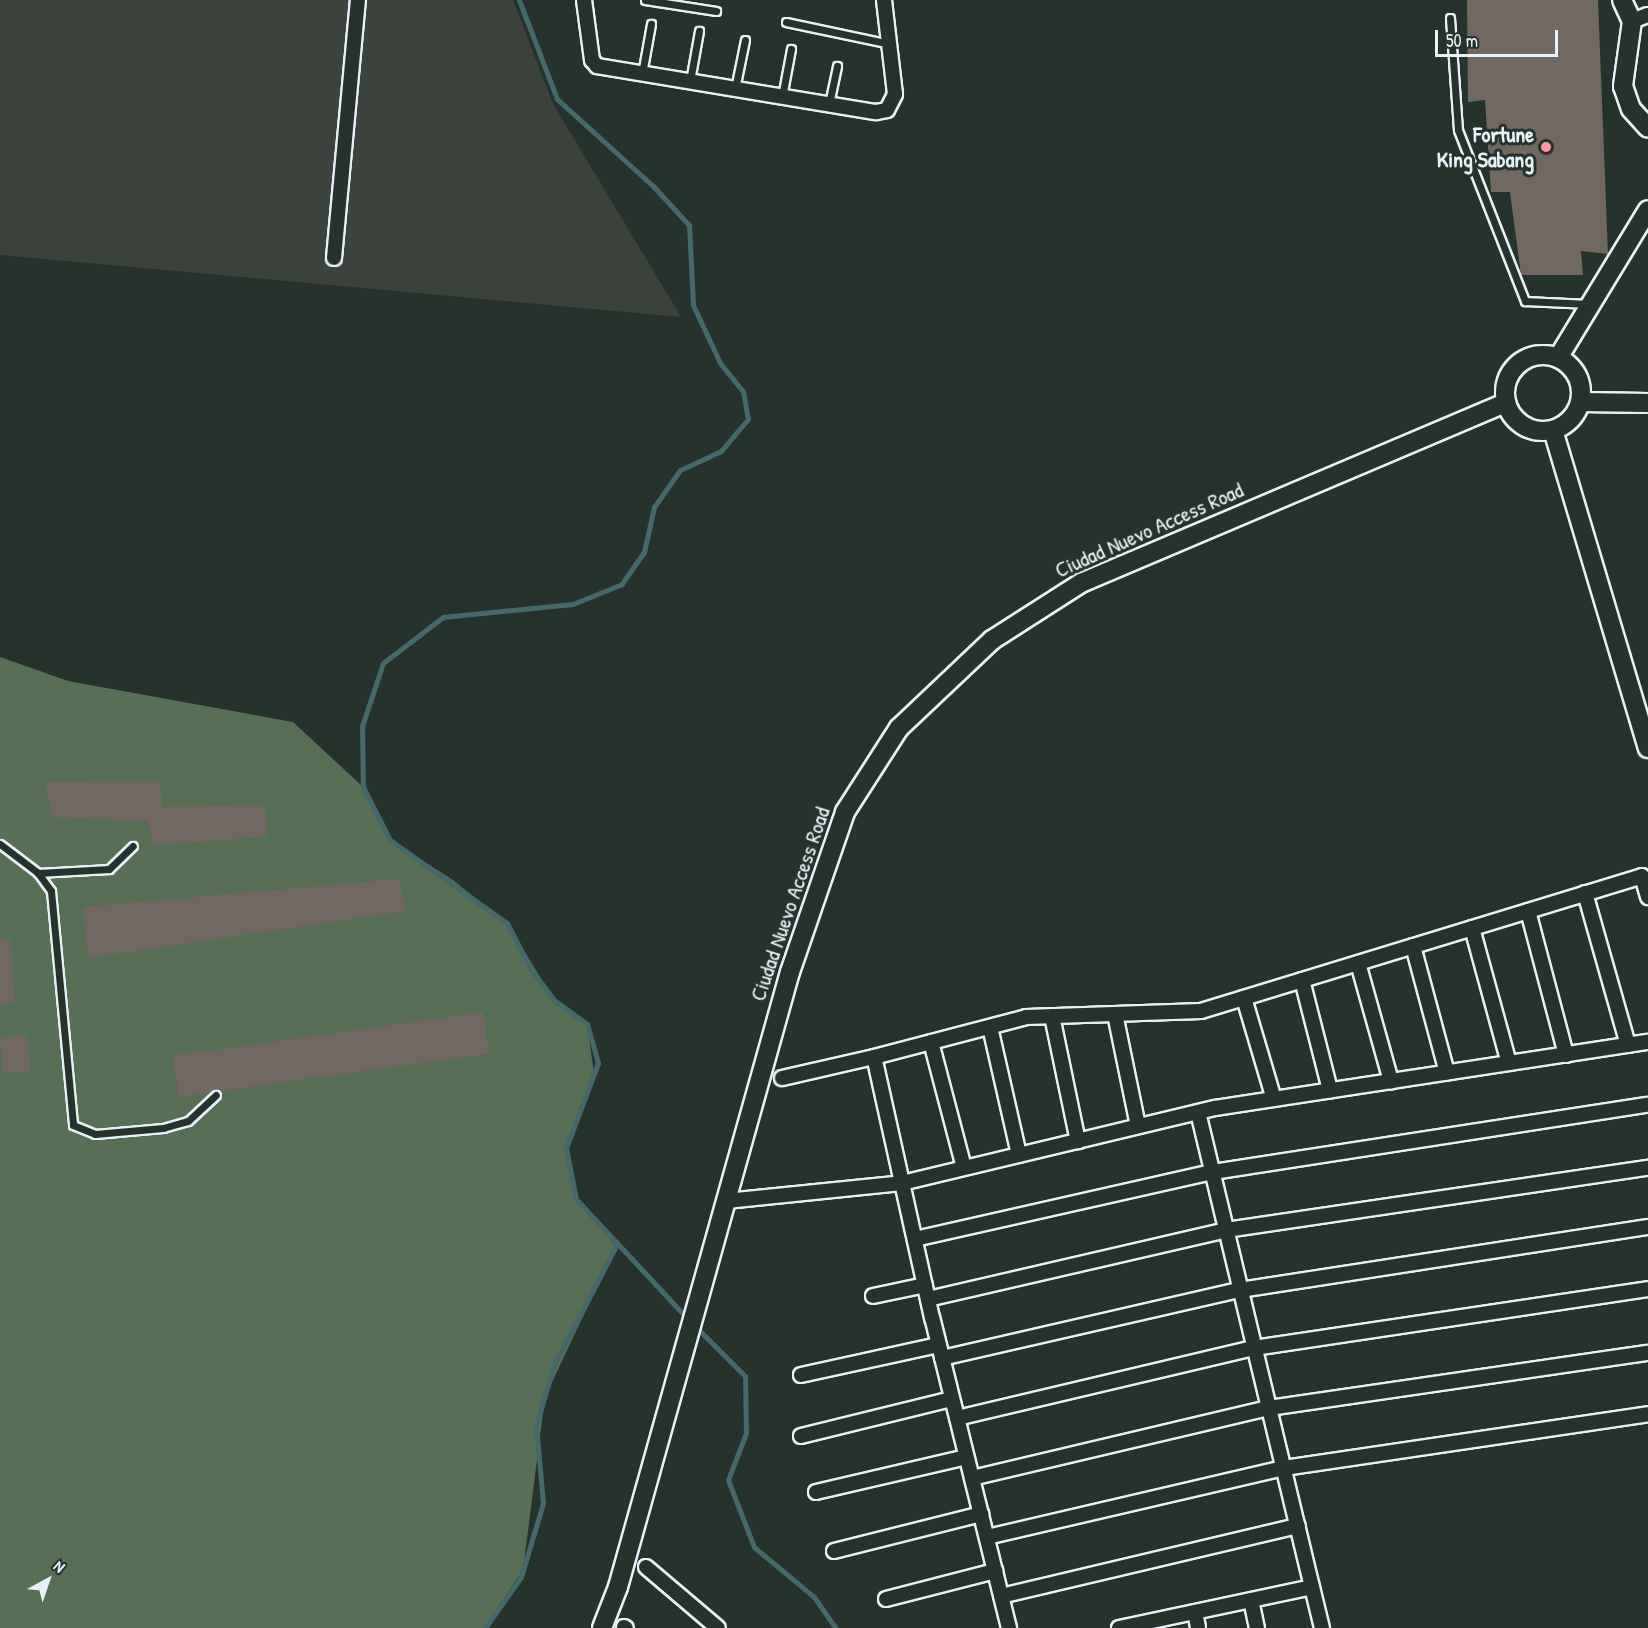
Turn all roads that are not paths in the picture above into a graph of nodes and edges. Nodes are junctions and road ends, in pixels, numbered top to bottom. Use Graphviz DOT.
graph roads {
  1 [pos="358,0"];
  2 [pos="584,0"];
  3 [pos="645,0"];
  4 [pos="884,0"];
  5 [pos="1622,0"];
  6 [pos="716,11"];
  7 [pos="1450,18"];
  8 [pos="1640,18"];
  9 [pos="786,22"];
  10 [pos="651,24"];
  11 [pos="699,31"];
  12 [pos="746,40"];
  13 [pos="890,44"];
  14 [pos="791,50"];
  15 [pos="837,66"];
  16 [pos="642,74"];
  17 [pos="690,81"];
  18 [pos="735,89"];
  19 [pos="782,97"];
  20 [pos="829,104"];
  21 [pos="1648,128"];
  22 [pos="1648,210"];
  23 [pos="334,258"];
  24 [pos="1593,304"];
  25 [pos="1558,358"];
  26 [pos="1580,402"];
  27 [pos="1506,403"];
  28 [pos="1648,403"];
  29 [pos="1553,430"];
  30 [pos="1648,748"];
  31 [pos="0,844"];
  32 [pos="133,846"];
  33 [pos="38,873"];
  34 [pos="1585,893"];
  35 [pos="1648,897"];
  36 [pos="1528,911"];
  37 [pos="1472,928"];
  38 [pos="1413,946"];
  39 [pos="1358,963"];
  40 [pos="1302,980"];
  41 [pos="1244,998"];
  42 [pos="1115,1014"];
  43 [pos="1052,1016"];
  44 [pos="990,1027"];
  45 [pos="931,1042"];
  46 [pos="1648,1042"];
  47 [pos="1628,1045"];
  48 [pos="1566,1055"];
  49 [pos="874,1057"];
  50 [pos="1509,1063"];
  51 [pos="1447,1073"];
  52 [pos="782,1078"];
  53 [pos="1391,1081"];
  54 [pos="1330,1090"];
  55 [pos="216,1095"];
  56 [pos="1274,1099"];
  57 [pos="1648,1105"];
  58 [pos="1198,1112"];
  59 [pos="1138,1126"];
  60 [pos="1078,1141"];
  61 [pos="1019,1155"];
  62 [pos="964,1168"];
  63 [pos="1648,1168"];
  64 [pos="1213,1172"];
  65 [pos="902,1183"];
  66 [pos="726,1201"];
  67 [pos="1648,1227"];
  68 [pos="1226,1230"];
  69 [pos="915,1239"];
  70 [pos="1648,1289"];
  71 [pos="1240,1290"];
  72 [pos="926,1292"];
  73 [pos="873,1296"];
  74 [pos="1254,1348"];
  75 [pos="940,1352"];
  76 [pos="1648,1353"];
  77 [pos="801,1375"];
  78 [pos="952,1399"];
  79 [pos="1269,1408"];
  80 [pos="1648,1414"];
  81 [pos="957,1418"];
  82 [pos="801,1436"];
  83 [pos="966,1457"];
  84 [pos="1284,1468"];
  85 [pos="972,1478"];
  86 [pos="816,1492"];
  87 [pos="981,1514"];
  88 [pos="1298,1526"];
  89 [pos="987,1537"];
  90 [pos="834,1551"];
  91 [pos="645,1567"];
  92 [pos="995,1571"];
  93 [pos="1312,1587"];
  94 [pos="1001,1596"];
  95 [pos="886,1599"];
  96 [pos="1251,1600"];
  97 [pos="1195,1612"];
  98 [pos="1138,1626"];
  99 [pos="602,1628"];
  100 [pos="718,1628"];
  101 [pos="1009,1628"];
  102 [pos="1119,1628"];
  103 [pos="1198,1628"];
  104 [pos="1257,1628"];
  105 [pos="1322,1628"];
  1 -- 23 [label="street"];
  2 -- 16 [label="street"];
  3 -- 6 [label="lane"];
  4 -- 13 [label="street"];
  5 -- 8 [label="street"];
  7 -- 24 [label="lane"];
  8 -- 21 [label="street"];
  9 -- 13 [label="lane"];
  10 -- 16 [label="lane"];
  11 -- 17 [label="lane"];
  12 -- 18 [label="lane"];
  13 -- 20 [label="street"];
  14 -- 19 [label="lane"];
  15 -- 20 [label="lane"];
  16 -- 17 [label="street"];
  17 -- 18 [label="street"];
  18 -- 19 [label="street"];
  19 -- 20 [label="street"];
  22 -- 24 [label="street"];
  24 -- 25 [label="street"];
  25 -- 26 [label="street"];
  25 -- 27 [label="street"];
  26 -- 28 [label="street"];
  26 -- 29 [label="street"];
  27 -- 29 [label="street"];
  27 -- 66 [label="street, Ciudad Nuevo Access Road"];
  29 -- 30 [label="street"];
  31 -- 33 [label="lane"];
  32 -- 33 [label="lane"];
  33 -- 55 [label="lane"];
  34 -- 35 [label="street"];
  34 -- 36 [label="street"];
  34 -- 47 [label="street"];
  36 -- 37 [label="street"];
  36 -- 48 [label="street"];
  37 -- 38 [label="street"];
  37 -- 50 [label="street"];
  38 -- 39 [label="street"];
  38 -- 51 [label="street"];
  39 -- 40 [label="street"];
  39 -- 53 [label="street"];
  40 -- 41 [label="street"];
  40 -- 54 [label="street"];
  41 -- 42 [label="street"];
  41 -- 56 [label="street"];
  42 -- 43 [label="street"];
  42 -- 59 [label="street"];
  43 -- 44 [label="street"];
  43 -- 60 [label="street"];
  44 -- 45 [label="street"];
  44 -- 61 [label="street"];
  45 -- 49 [label="street"];
  45 -- 62 [label="street"];
  46 -- 47 [label="street"];
  47 -- 48 [label="street"];
  48 -- 50 [label="street"];
  49 -- 52 [label="street"];
  49 -- 65 [label="street"];
  50 -- 51 [label="street"];
  51 -- 53 [label="street"];
  53 -- 54 [label="street"];
  54 -- 56 [label="street"];
  56 -- 58 [label="street"];
  57 -- 64 [label="street"];
  58 -- 59 [label="street"];
  58 -- 64 [label="street"];
  59 -- 60 [label="street"];
  60 -- 61 [label="street"];
  61 -- 62 [label="street"];
  62 -- 65 [label="street"];
  63 -- 68 [label="street"];
  64 -- 68 [label="street"];
  64 -- 69 [label="street"];
  65 -- 66 [label="street"];
  65 -- 69 [label="street"];
  66 -- 99 [label="street, Ciudad Nuevo Access Road"];
  67 -- 71 [label="street"];
  68 -- 71 [label="street"];
  68 -- 72 [label="street"];
  69 -- 72 [label="street"];
  70 -- 74 [label="street"];
  71 -- 74 [label="street"];
  71 -- 75 [label="street"];
  72 -- 73 [label="street"];
  72 -- 75 [label="street"];
  74 -- 79 [label="street"];
  74 -- 81 [label="street"];
  75 -- 77 [label="street"];
  75 -- 78 [label="street"];
  76 -- 79 [label="street"];
  78 -- 81 [label="street"];
  78 -- 82 [label="street"];
  79 -- 84 [label="street"];
  79 -- 85 [label="street"];
  80 -- 84 [label="street"];
  81 -- 83 [label="street"];
  83 -- 85 [label="street"];
  83 -- 86 [label="street"];
  84 -- 88 [label="street"];
  84 -- 89 [label="street"];
  85 -- 87 [label="street"];
  87 -- 89 [label="street"];
  87 -- 90 [label="street"];
  88 -- 93 [label="street"];
  88 -- 94 [label="street"];
  89 -- 92 [label="street"];
  91 -- 100 [label="street"];
  92 -- 94 [label="street"];
  92 -- 95 [label="street"];
  93 -- 96 [label="street"];
  93 -- 105 [label="street"];
  94 -- 101 [label="street"];
  96 -- 97 [label="street"];
  96 -- 104 [label="street"];
  97 -- 98 [label="street"];
  97 -- 103 [label="street"];
  98 -- 102 [label="street"];
}
